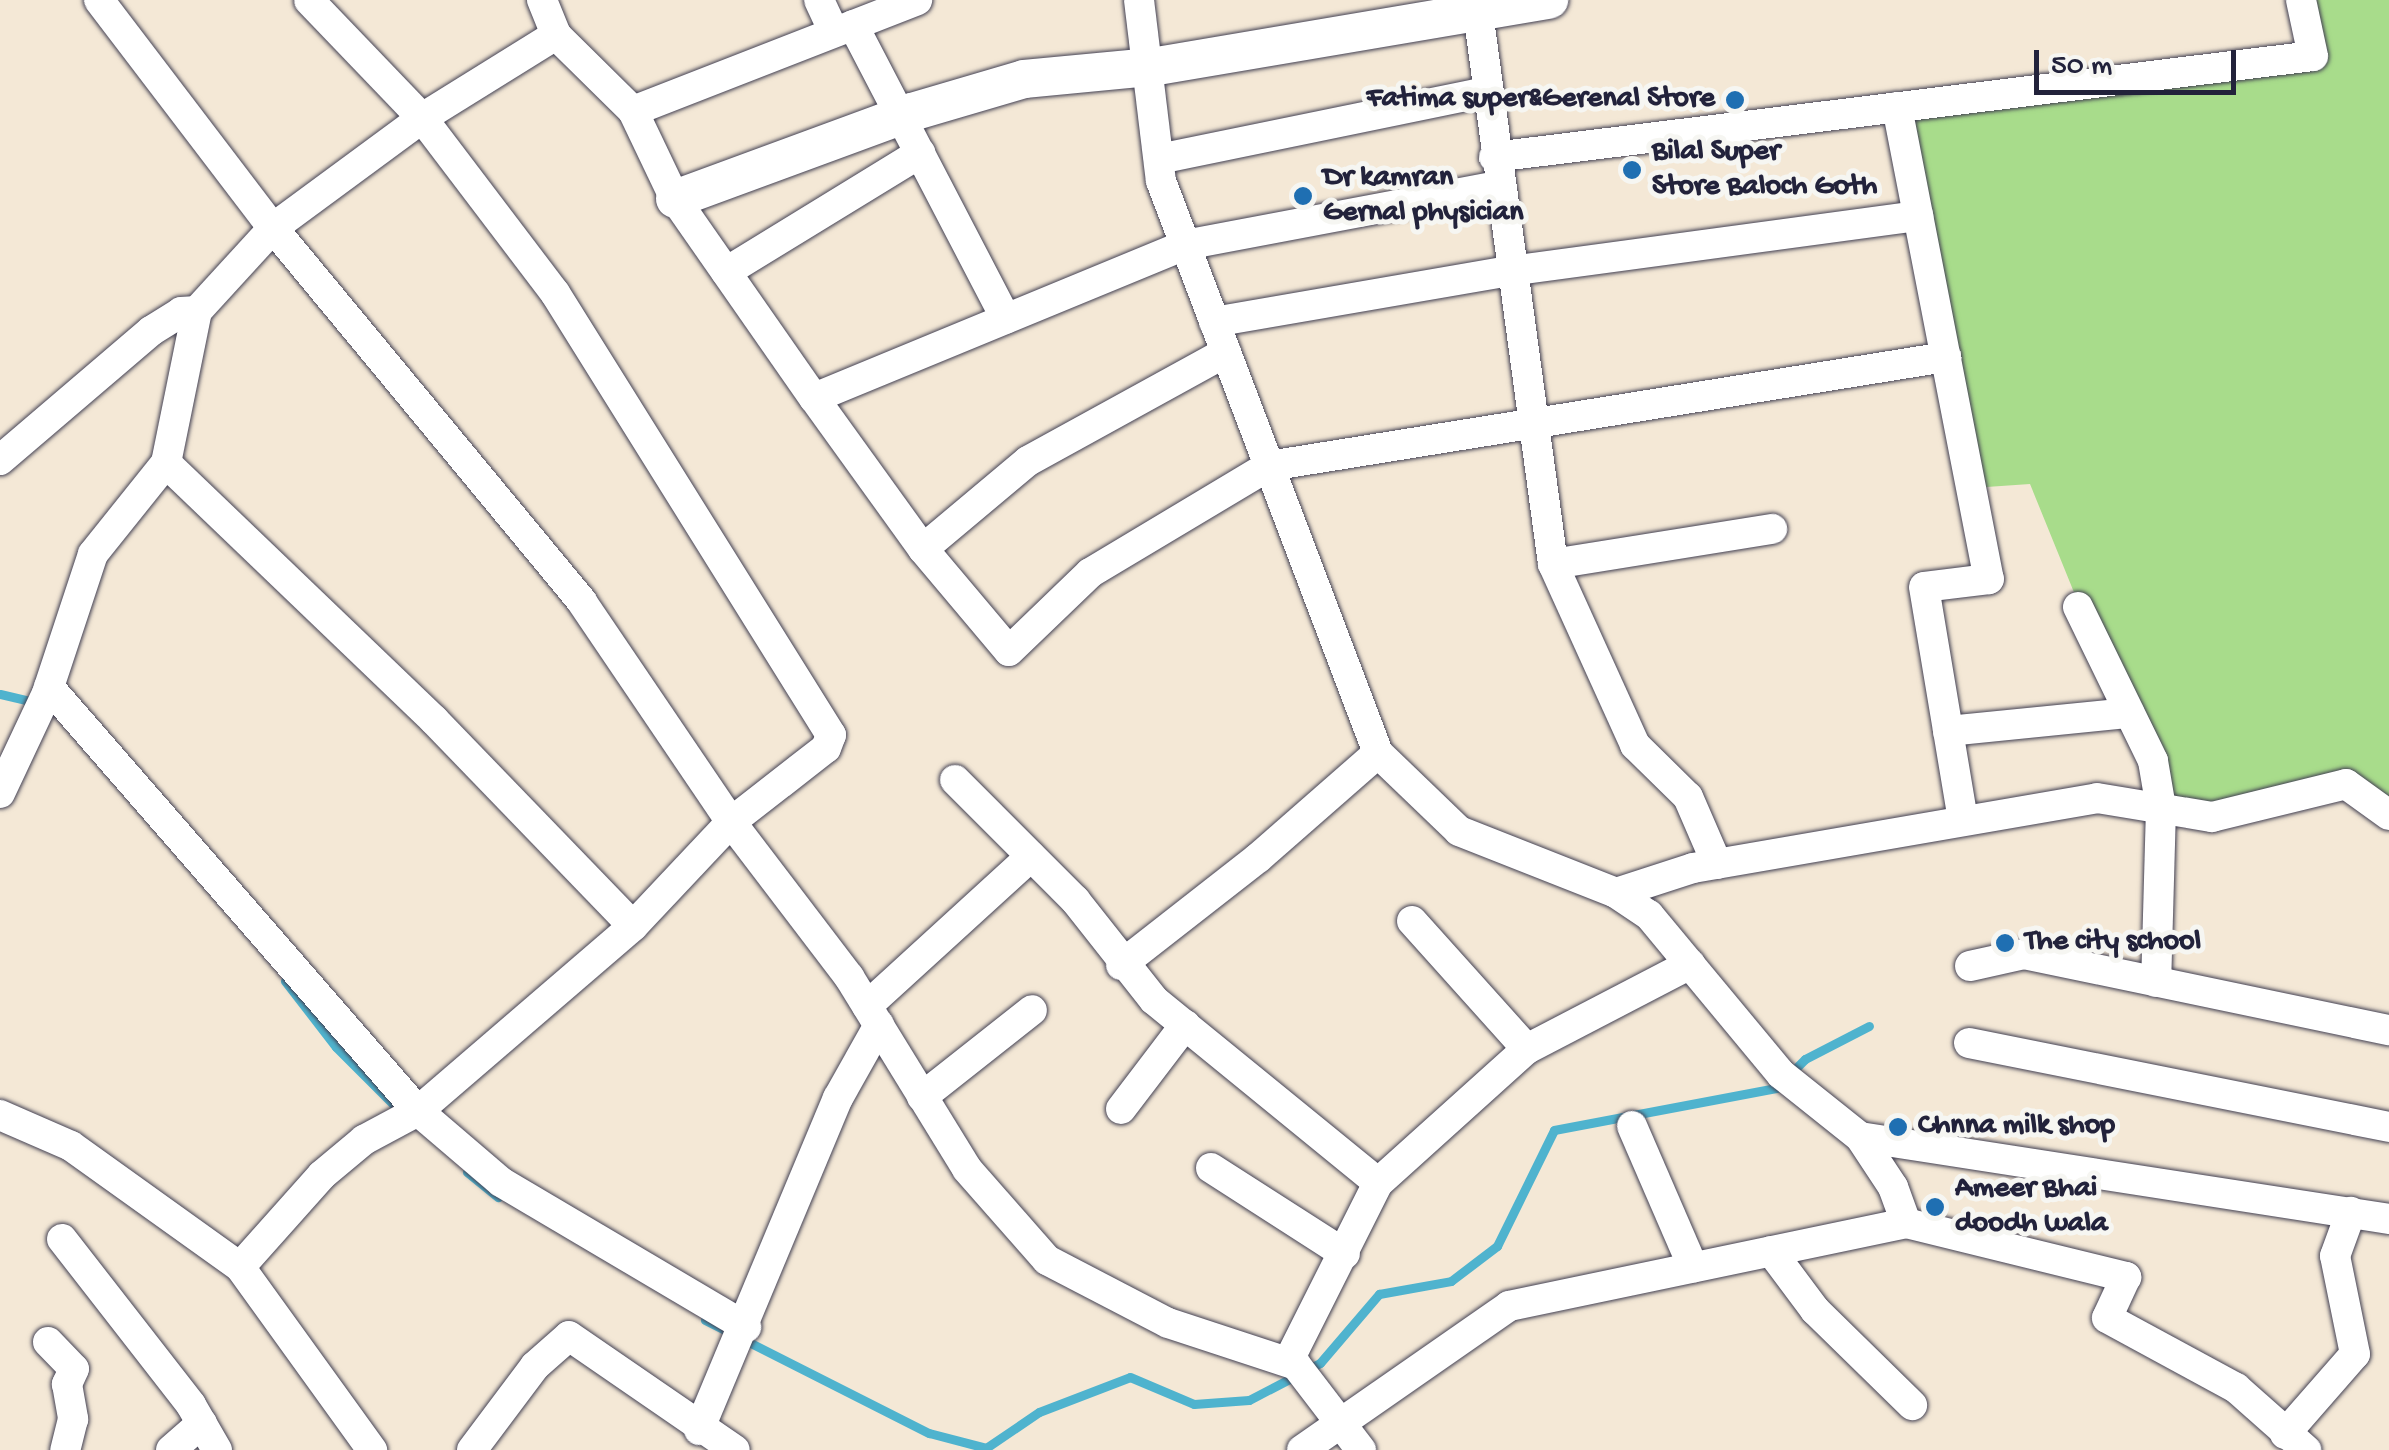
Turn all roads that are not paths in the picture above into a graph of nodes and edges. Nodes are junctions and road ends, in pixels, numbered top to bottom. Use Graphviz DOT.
graph roads {
  1 [pos="99,0"];
  2 [pos="309,0"];
  3 [pos="542,0"];
  4 [pos="819,0"];
  5 [pos="917,0"];
  6 [pos="1140,0"];
  7 [pos="1549,0"];
  8 [pos="2301,0"];
  9 [pos="1477,6"];
  10 [pos="844,29"];
  11 [pos="556,36"];
  12 [pos="1151,66"];
  13 [pos="1486,92"];
  14 [pos="1896,108"];
  15 [pos="633,111"];
  16 [pos="900,116"];
  17 [pos="422,118"];
  18 [pos="920,154"];
  19 [pos="1159,158"];
  20 [pos="1495,172"];
  21 [pos="675,199"];
  22 [pos="1918,216"];
  23 [pos="273,228"];
  24 [pos="1185,245"];
  25 [pos="1510,271"];
  26 [pos="726,272"];
  27 [pos="197,311"];
  28 [pos="1006,319"];
  29 [pos="1214,322"];
  30 [pos="1226,352"];
  31 [pos="1946,357"];
  32 [pos="814,398"];
  33 [pos="1533,426"];
  34 [pos="2,452"];
  35 [pos="166,463"];
  36 [pos="1268,466"];
  37 [pos="1772,530"];
  38 [pos="924,548"];
  39 [pos="1553,564"];
  40 [pos="2078,607"];
  41 [pos="46,696"];
  42 [pos="2129,713"];
  43 [pos="1948,731"];
  44 [pos="1378,752"];
  45 [pos="956,780"];
  46 [pos="0,793"];
  47 [pos="2161,808"];
  48 [pos="2389,815"];
  49 [pos="1964,820"];
  50 [pos="732,822"];
  51 [pos="1031,856"];
  52 [pos="1717,864"];
  53 [pos="1616,893"];
  54 [pos="1412,921"];
  55 [pos="634,926"];
  56 [pos="1690,964"];
  57 [pos="1120,965"];
  58 [pos="1970,966"];
  59 [pos="2156,982"];
  60 [pos="1032,1010"];
  61 [pos="873,1015"];
  62 [pos="1185,1025"];
  63 [pos="2389,1030"];
  64 [pos="1970,1044"];
  65 [pos="1527,1049"];
  66 [pos="922,1098"];
  67 [pos="1121,1109"];
  68 [pos="0,1115"];
  69 [pos="410,1115"];
  70 [pos="1632,1126"];
  71 [pos="2389,1127"];
  72 [pos="1860,1137"];
  73 [pos="1211,1168"];
  74 [pos="1378,1184"];
  75 [pos="2351,1212"];
  76 [pos="2389,1219"];
  77 [pos="1906,1222"];
  78 [pos="62,1239"];
  79 [pos="1771,1251"];
  80 [pos="1345,1254"];
  81 [pos="240,1267"];
  82 [pos="1694,1267"];
  83 [pos="742,1336"];
  84 [pos="48,1342"];
  85 [pos="1300,1371"];
  86 [pos="1912,1405"];
  87 [pos="1342,1422"];
  88 [pos="202,1423"];
  89 [pos="699,1430"];
  90 [pos="2296,1442"];
  91 [pos="65,1450"];
  92 [pos="170,1450"];
  93 [pos="217,1450"];
  94 [pos="372,1450"];
  95 [pos="472,1450"];
  96 [pos="735,1450"];
  97 [pos="1302,1450"];
  98 [pos="1361,1450"];
  1 -- 23 [label="street"];
  2 -- 17 [label="street"];
  3 -- 11 [label="street"];
  4 -- 10 [label="street"];
  5 -- 10 [label="street"];
  6 -- 12 [label="street"];
  7 -- 9 [label="street"];
  8 -- 14 [label="street"];
  9 -- 12 [label="street"];
  9 -- 13 [label="street"];
  10 -- 15 [label="street"];
  10 -- 16 [label="street"];
  11 -- 15 [label="street"];
  11 -- 17 [label="street"];
  12 -- 16 [label="street"];
  12 -- 19 [label="street"];
  13 -- 19 [label="street"];
  13 -- 20 [label="street"];
  14 -- 20 [label="street"];
  14 -- 22 [label="street"];
  15 -- 21 [label="street"];
  16 -- 18 [label="street"];
  16 -- 21 [label="street"];
  17 -- 23 [label="street"];
  17 -- 50 [label="street"];
  18 -- 26 [label="street"];
  18 -- 28 [label="street"];
  19 -- 24 [label="street"];
  20 -- 24 [label="street"];
  20 -- 25 [label="street"];
  21 -- 26 [label="street"];
  22 -- 25 [label="street"];
  22 -- 31 [label="street"];
  23 -- 27 [label="street"];
  23 -- 50 [label="street"];
  24 -- 28 [label="street"];
  24 -- 29 [label="street"];
  25 -- 29 [label="street"];
  25 -- 33 [label="street"];
  26 -- 32 [label="street"];
  27 -- 34 [label="street"];
  27 -- 35 [label="street"];
  28 -- 32 [label="street"];
  29 -- 30 [label="street"];
  30 -- 36 [label="street"];
  30 -- 38 [label="street"];
  31 -- 33 [label="street"];
  31 -- 43 [label="street"];
  32 -- 38 [label="street"];
  33 -- 36 [label="street"];
  33 -- 39 [label="street"];
  35 -- 41 [label="street"];
  35 -- 55 [label="street"];
  36 -- 38 [label="street"];
  36 -- 44 [label="street"];
  37 -- 39 [label="street"];
  39 -- 52 [label="street"];
  40 -- 42 [label="street"];
  41 -- 46 [label="street"];
  41 -- 69 [label="street"];
  42 -- 43 [label="street"];
  42 -- 47 [label="street"];
  43 -- 49 [label="street"];
  44 -- 53 [label="street"];
  44 -- 57 [label="street"];
  45 -- 51 [label="street"];
  47 -- 48 [label="street"];
  47 -- 49 [label="street"];
  47 -- 59 [label="street"];
  49 -- 52 [label="street"];
  50 -- 55 [label="street"];
  50 -- 61 [label="street"];
  51 -- 57 [label="street"];
  51 -- 61 [label="street"];
  52 -- 53 [label="street"];
  53 -- 56 [label="street"];
  54 -- 65 [label="street"];
  55 -- 69 [label="street"];
  56 -- 65 [label="street"];
  56 -- 72 [label="street"];
  57 -- 62 [label="street"];
  58 -- 59 [label="street"];
  59 -- 63 [label="street"];
  60 -- 66 [label="street"];
  61 -- 66 [label="street"];
  61 -- 83 [label="street"];
  62 -- 67 [label="street"];
  62 -- 74 [label="street"];
  64 -- 71 [label="street"];
  65 -- 74 [label="street"];
  66 -- 85 [label="street"];
  68 -- 81 [label="street"];
  69 -- 81 [label="street"];
  69 -- 83 [label="street"];
  70 -- 82 [label="street"];
  72 -- 75 [label="street"];
  72 -- 77 [label="street"];
  73 -- 80 [label="street"];
  74 -- 80 [label="street"];
  75 -- 76 [label="street"];
  75 -- 90 [label="street"];
  77 -- 79 [label="street"];
  77 -- 90 [label="street"];
  78 -- 88 [label="street"];
  79 -- 82 [label="street"];
  79 -- 86 [label="street"];
  80 -- 85 [label="street"];
  81 -- 94 [label="street"];
  82 -- 87 [label="street"];
  83 -- 89 [label="street"];
  84 -- 91 [label="street"];
  85 -- 87 [label="street"];
  87 -- 97 [label="street"];
  87 -- 98 [label="street"];
  88 -- 92 [label="street"];
  88 -- 93 [label="street"];
  89 -- 95 [label="street"];
  89 -- 96 [label="street"];
}
